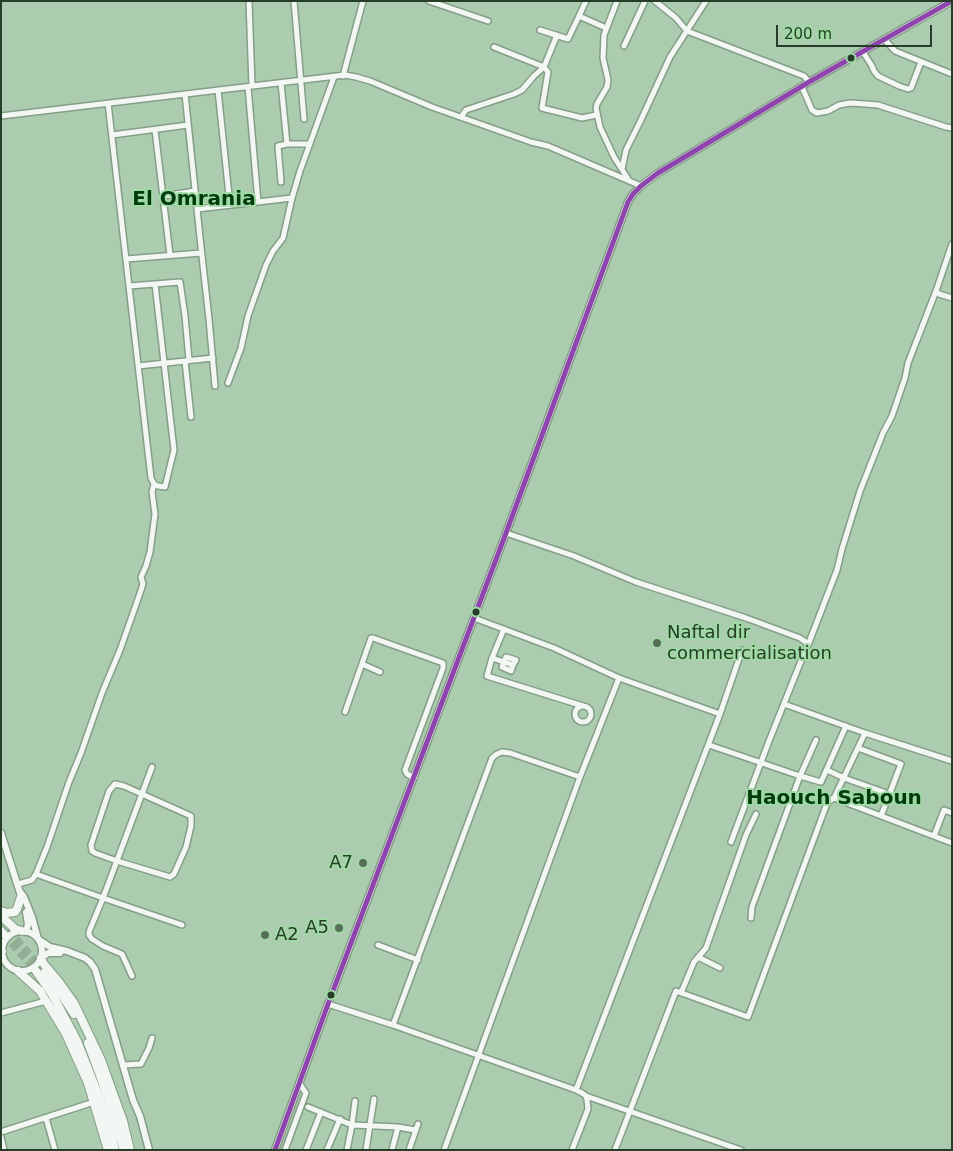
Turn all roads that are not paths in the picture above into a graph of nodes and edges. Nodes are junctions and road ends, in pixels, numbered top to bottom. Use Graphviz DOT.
graph roads {
  1 [pos="249,1"];
  2 [pos="294,1"];
  3 [pos="363,1"];
  4 [pos="429,1"];
  5 [pos="586,1"];
  6 [pos="617,1"];
  7 [pos="645,1"];
  8 [pos="655,1"];
  9 [pos="706,1"];
  10 [pos="952,1"];
  11 [pos="579,16"];
  12 [pos="488,21"];
  13 [pos="606,28"];
  14 [pos="540,30"];
  15 [pos="687,31"];
  16 [pos="557,36"];
  17 [pos="885,40"];
  18 [pos="624,46"];
  19 [pos="494,47"];
  20 [pos="863,52"];
  21 [pos="920,62"];
  22 [pos="544,67"];
  23 [pos="952,74"];
  24 [pos="342,76"];
  25 [pos="334,77"];
  26 [pos="301,81"];
  27 [pos="810,82"];
  28 [pos="282,83"];
  29 [pos="250,87"];
  30 [pos="802,87"];
  31 [pos="218,90"];
  32 [pos="185,94"];
  33 [pos="108,103"];
  34 [pos="596,115"];
  35 [pos="1,116"];
  36 [pos="462,117"];
  37 [pos="304,119"];
  38 [pos="188,125"];
  39 [pos="952,128"];
  40 [pos="155,130"];
  41 [pos="112,135"];
  42 [pos="287,144"];
  43 [pos="310,144"];
  44 [pos="622,169"];
  45 [pos="628,180"];
  46 [pos="282,182"];
  47 [pos="641,186"];
  48 [pos="195,191"];
  49 [pos="163,196"];
  50 [pos="292,198"];
  51 [pos="258,202"];
  52 [pos="230,205"];
  53 [pos="197,209"];
  54 [pos="952,244"];
  55 [pos="201,253"];
  56 [pos="170,256"];
  57 [pos="126,259"];
  58 [pos="155,284"];
  59 [pos="129,286"];
  60 [pos="936,291"];
  61 [pos="952,298"];
  62 [pos="213,358"];
  63 [pos="187,360"];
  64 [pos="164,363"];
  65 [pos="138,366"];
  66 [pos="228,383"];
  67 [pos="215,386"];
  68 [pos="191,417"];
  69 [pos="154,484"];
  70 [pos="506,532"];
  71 [pos="474,618"];
  72 [pos="504,629"];
  73 [pos="807,646"];
  74 [pos="742,650"];
  75 [pos="492,658"];
  76 [pos="362,664"];
  77 [pos="513,665"];
  78 [pos="380,672"];
  79 [pos="619,678"];
  80 [pos="784,704"];
  81 [pos="583,706"];
  82 [pos="345,712"];
  83 [pos="720,714"];
  84 [pos="846,726"];
  85 [pos="865,733"];
  86 [pos="816,740"];
  87 [pos="708,745"];
  88 [pos="858,748"];
  89 [pos="952,761"];
  90 [pos="761,762"];
  91 [pos="152,767"];
  92 [pos="827,770"];
  93 [pos="800,776"];
  94 [pos="580,777"];
  95 [pos="414,778"];
  96 [pos="844,778"];
  97 [pos="142,794"];
  98 [pos="889,794"];
  99 [pos="834,798"];
  100 [pos="952,813"];
  101 [pos="756,814"];
  102 [pos="880,816"];
  103 [pos="1,833"];
  104 [pos="934,836"];
  105 [pos="731,842"];
  106 [pos="952,843"];
  107 [pos="116,861"];
  108 [pos="36,874"];
  109 [pos="18,884"];
  110 [pos="21,895"];
  111 [pos="102,898"];
  112 [pos="1,911"];
  113 [pos="1,916"];
  114 [pos="751,918"];
  115 [pos="1,922"];
  116 [pos="182,925"];
  117 [pos="5,932"];
  118 [pos="24,932"];
  119 [pos="38,939"];
  120 [pos="378,945"];
  121 [pos="2,950"];
  122 [pos="76,954"];
  123 [pos="698,957"];
  124 [pos="41,958"];
  125 [pos="418,960"];
  126 [pos="720,968"];
  127 [pos="18,971"];
  128 [pos="132,976"];
  129 [pos="682,993"];
  130 [pos="46,1001"];
  131 [pos="328,1004"];
  132 [pos="1,1014"];
  133 [pos="392,1025"];
  134 [pos="152,1038"];
  135 [pos="478,1055"];
  136 [pos="123,1065"];
  137 [pos="299,1083"];
  138 [pos="576,1090"];
  139 [pos="586,1096"];
  140 [pos="374,1099"];
  141 [pos="355,1101"];
  142 [pos="94,1102"];
  143 [pos="292,1103"];
  144 [pos="304,1106"];
  145 [pos="630,1111"];
  146 [pos="321,1112"];
  147 [pos="287,1116"];
  148 [pos="46,1118"];
  149 [pos="296,1119"];
  150 [pos="340,1120"];
  151 [pos="418,1124"];
  152 [pos="352,1125"];
  153 [pos="370,1125"];
  154 [pos="398,1127"];
  155 [pos="415,1130"];
  156 [pos="1,1132"];
  157 [pos="1,1138"];
  158 [pos="4,1150"];
  159 [pos="55,1150"];
  160 [pos="108,1150"];
  161 [pos="115,1150"];
  162 [pos="124,1150"];
  163 [pos="130,1150"];
  164 [pos="149,1150"];
  165 [pos="275,1150"];
  166 [pos="284,1150"];
  167 [pos="306,1150"];
  168 [pos="327,1150"];
  169 [pos="347,1150"];
  170 [pos="366,1150"];
  171 [pos="392,1150"];
  172 [pos="409,1150"];
  173 [pos="444,1150"];
  174 [pos="572,1150"];
  175 [pos="615,1150"];
  176 [pos="741,1150"];
  1 -- 29 [label="street"];
  2 -- 26 [label="street"];
  3 -- 24 [label="street"];
  4 -- 12 [label="street"];
  5 -- 11 [label="street"];
  6 -- 13 [label="street"];
  7 -- 18 [label="street"];
  8 -- 15 [label="street"];
  9 -- 15 [label="street"];
  10 -- 17 [label="main road"];
  11 -- 13 [label="street"];
  11 -- 16 [label="street"];
  13 -- 34 [label="street"];
  14 -- 16 [label="street"];
  15 -- 27 [label="street"];
  15 -- 44 [label="street"];
  16 -- 22 [label="street"];
  17 -- 20 [label="main road"];
  17 -- 21 [label="street"];
  19 -- 22 [label="street"];
  20 -- 21 [label="street"];
  20 -- 27 [label="main road"];
  21 -- 23 [label="street"];
  22 -- 34 [label="street"];
  22 -- 36 [label="street"];
  24 -- 25 [label="street"];
  24 -- 36 [label="street"];
  25 -- 26 [label="street"];
  25 -- 43 [label="street"];
  26 -- 28 [label="street"];
  26 -- 37 [label="street"];
  27 -- 30 [label="main road"];
  28 -- 29 [label="street"];
  28 -- 42 [label="street"];
  29 -- 31 [label="street"];
  29 -- 51 [label="street"];
  30 -- 39 [label="street"];
  30 -- 47 [label="main road"];
  31 -- 32 [label="street"];
  31 -- 52 [label="street"];
  32 -- 33 [label="street"];
  32 -- 38 [label="street"];
  33 -- 35 [label="street"];
  33 -- 41 [label="street"];
  34 -- 44 [label="street"];
  36 -- 45 [label="street"];
  38 -- 40 [label="street"];
  38 -- 48 [label="street"];
  40 -- 41 [label="street"];
  40 -- 49 [label="street"];
  41 -- 57 [label="street"];
  42 -- 43 [label="street"];
  42 -- 46 [label="street"];
  43 -- 50 [label="street"];
  44 -- 45 [label="street"];
  45 -- 47 [label="street"];
  47 -- 70 [label="main road"];
  48 -- 49 [label="street"];
  48 -- 53 [label="street"];
  49 -- 56 [label="street"];
  50 -- 51 [label="street"];
  50 -- 66 [label="street"];
  51 -- 52 [label="street"];
  52 -- 53 [label="street"];
  53 -- 55 [label="street"];
  54 -- 60 [label="street"];
  55 -- 56 [label="street"];
  55 -- 62 [label="street"];
  56 -- 57 [label="street"];
  57 -- 59 [label="street"];
  58 -- 59 [label="street"];
  58 -- 63 [label="street"];
  58 -- 64 [label="street"];
  59 -- 65 [label="street"];
  60 -- 61 [label="street"];
  60 -- 73 [label="street"];
  62 -- 63 [label="street"];
  62 -- 67 [label="street"];
  63 -- 64 [label="street"];
  63 -- 68 [label="street"];
  64 -- 65 [label="street"];
  64 -- 69 [label="street"];
  65 -- 69 [label="street"];
  69 -- 108 [label="street"];
  70 -- 71 [label="main road"];
  70 -- 73 [label="street"];
  71 -- 72 [label="street"];
  71 -- 95 [label="main road"];
  72 -- 75 [label="street"];
  72 -- 79 [label="street"];
  73 -- 80 [label="street"];
  74 -- 83 [label="street"];
  75 -- 77 [label="street"];
  75 -- 81 [label="street"];
  76 -- 78 [label="street"];
  76 -- 82 [label="street"];
  76 -- 95 [label="street"];
  79 -- 83 [label="street"];
  79 -- 94 [label="street"];
  80 -- 84 [label="street"];
  80 -- 90 [label="street"];
  83 -- 87 [label="street"];
  84 -- 85 [label="street"];
  84 -- 92 [label="street"];
  85 -- 88 [label="street"];
  85 -- 89 [label="street"];
  86 -- 93 [label="street"];
  87 -- 90 [label="street"];
  87 -- 138 [label="street"];
  88 -- 96 [label="street"];
  88 -- 98 [label="street"];
  90 -- 93 [label="street"];
  90 -- 105 [label="street"];
  91 -- 97 [label="street"];
  92 -- 93 [label="street"];
  92 -- 96 [label="street"];
  93 -- 114 [label="street"];
  94 -- 125 [label="street"];
  94 -- 135 [label="street"];
  95 -- 131 [label="main road"];
  96 -- 98 [label="street"];
  96 -- 99 [label="street"];
  97 -- 107 [label="street"];
  97 -- 107 [label="street"];
  97 -- 107 [label="street"];
  98 -- 102 [label="street"];
  99 -- 102 [label="street"];
  99 -- 129 [label="street"];
  100 -- 104 [label="street"];
  101 -- 123 [label="street"];
  102 -- 104 [label="street"];
  103 -- 109 [label="main road"];
  104 -- 106 [label="street"];
  107 -- 111 [label="street"];
  108 -- 109 [label="street"];
  108 -- 111 [label="street"];
  109 -- 110 [label="main road"];
  110 -- 112 [label="highway"];
  110 -- 118 [label="main road"];
  110 -- 119 [label="main road"];
  111 -- 116 [label="street"];
  111 -- 128 [label="street"];
  113 -- 118 [label="highway"];
  115 -- 117 [label="highway"];
  118 -- 119 [label="main road"];
  118 -- 121 [label="main road"];
  119 -- 122 [label="main road"];
  119 -- 124 [label="main road"];
  120 -- 125 [label="street"];
  121 -- 127 [label="main road"];
  122 -- 124 [label="main road"];
  122 -- 136 [label="main road"];
  123 -- 126 [label="street"];
  123 -- 129 [label="street"];
  124 -- 127 [label="main road"];
  124 -- 163 [label="highway"];
  125 -- 133 [label="street"];
  127 -- 130 [label="highway"];
  129 -- 145 [label="street"];
  130 -- 132 [label="street"];
  130 -- 142 [label="highway"];
  131 -- 133 [label="street"];
  131 -- 137 [label="main road"];
  133 -- 135 [label="street"];
  134 -- 136 [label="street"];
  135 -- 138 [label="street"];
  135 -- 173 [label="street"];
  136 -- 164 [label="main road"];
  137 -- 143 [label="main road"];
  137 -- 144 [label="street"];
  138 -- 139 [label="street"];
  139 -- 145 [label="street"];
  139 -- 174 [label="street"];
  140 -- 153 [label="street"];
  141 -- 152 [label="street"];
  142 -- 148 [label="street"];
  142 -- 160 [label="highway"];
  143 -- 144 [label="street"];
  143 -- 147 [label="main road"];
  144 -- 146 [label="street"];
  144 -- 149 [label="street"];
  145 -- 175 [label="street"];
  145 -- 176 [label="street"];
  146 -- 150 [label="street"];
  146 -- 167 [label="street"];
  147 -- 149 [label="street"];
  147 -- 165 [label="main road"];
  148 -- 156 [label="street"];
  148 -- 159 [label="street"];
  149 -- 166 [label="street"];
  150 -- 152 [label="street"];
  150 -- 168 [label="street"];
  151 -- 155 [label="street"];
  152 -- 153 [label="street"];
  152 -- 169 [label="street"];
  153 -- 154 [label="street"];
  153 -- 170 [label="street"];
  154 -- 155 [label="street"];
  154 -- 171 [label="street"];
  155 -- 172 [label="street"];
  157 -- 158 [label="street"];
  161 -- 162 [label="highway"];
}
